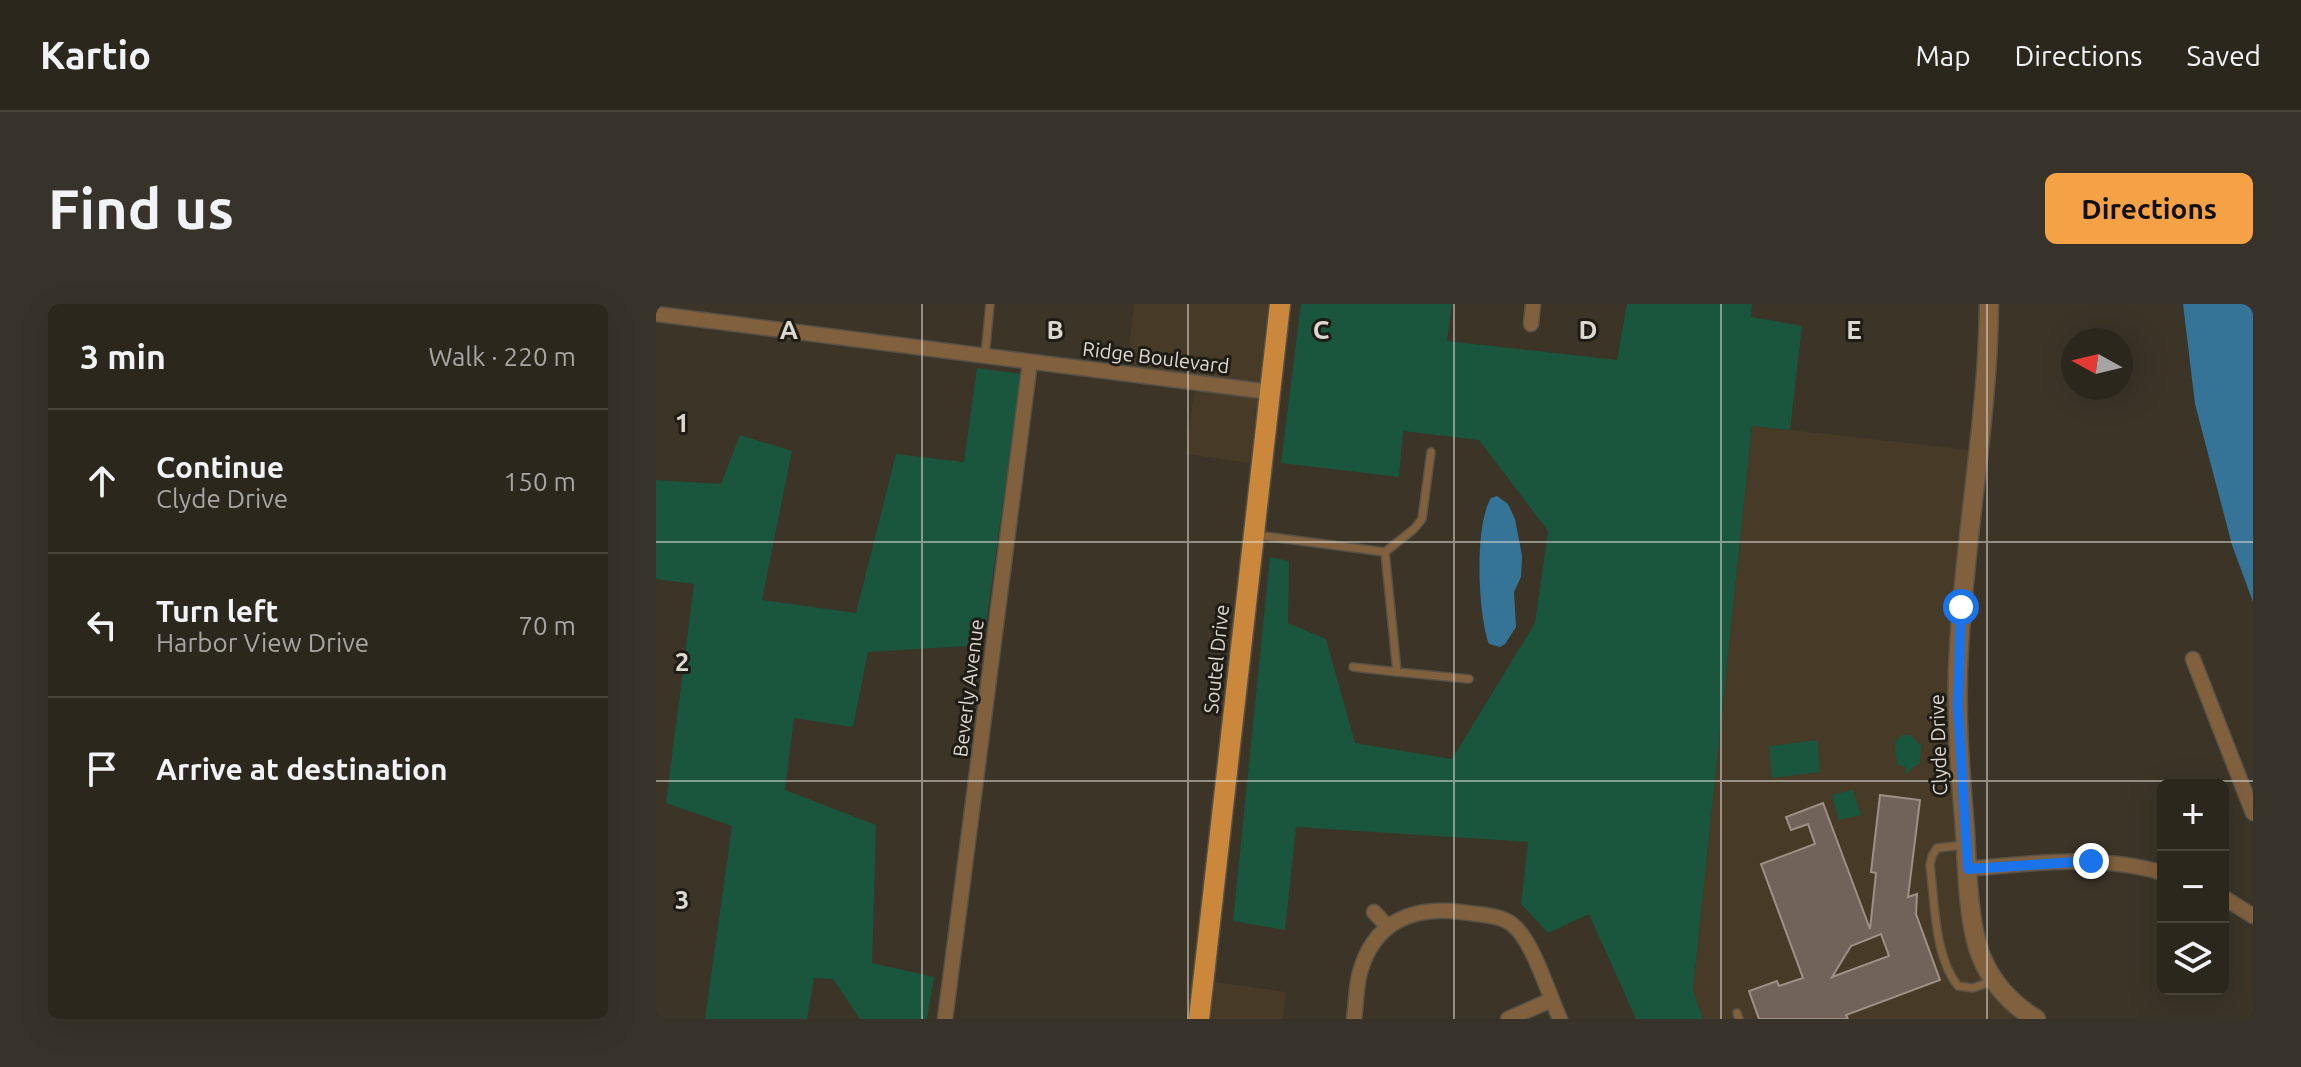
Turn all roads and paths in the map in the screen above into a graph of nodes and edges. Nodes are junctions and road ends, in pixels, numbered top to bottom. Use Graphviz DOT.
graph roads {
  1 [pos="990,304"];
  2 [pos="1280,304"];
  3 [pos="1533,304"];
  4 [pos="1989,304"];
  5 [pos="656,314"];
  6 [pos="1531,324"];
  7 [pos="985,356"];
  8 [pos="1030,362"];
  9 [pos="1270,392"];
  10 [pos="1431,452"];
  11 [pos="1254,535"];
  12 [pos="1385,552"];
  13 [pos="2193,659"];
  14 [pos="1353,667"];
  15 [pos="1397,672"];
  16 [pos="1469,679"];
  17 [pos="2253,813"];
  18 [pos="1966,845"];
  19 [pos="1968,869"];
  20 [pos="2157,871"];
  21 [pos="2229,901"];
  22 [pos="1374,912"];
  23 [pos="2253,916"];
  24 [pos="1388,927"];
  25 [pos="1993,980"];
  26 [pos="1551,1000"];
  27 [pos="2023,1016"];
  28 [pos="945,1019"];
  29 [pos="1199,1019"];
  30 [pos="1354,1019"];
  31 [pos="1508,1019"];
  32 [pos="1560,1019"];
  1 -- 7 [label="lane"];
  2 -- 9 [label="main road, Soutel Drive"];
  3 -- 6 [label="street"];
  4 -- 18 [label="street, Clyde Drive"];
  5 -- 7 [label="street, Ridge Boulevard"];
  7 -- 8 [label="street, Ridge Boulevard"];
  8 -- 9 [label="street, Ridge Boulevard"];
  8 -- 28 [label="street, Beverly Avenue"];
  9 -- 11 [label="main road, Soutel Drive"];
  10 -- 12 [label="lane"];
  11 -- 12 [label="lane"];
  11 -- 29 [label="main road, Soutel Drive"];
  12 -- 15 [label="lane"];
  13 -- 17 [label="street"];
  14 -- 15 [label="lane"];
  15 -- 16 [label="lane"];
  18 -- 19 [label="street, Clyde Drive"];
  18 -- 25 [label="lane"];
  19 -- 20 [label="street"];
  19 -- 25 [label="street, Clyde Drive"];
  21 -- 23 [label="street"];
  22 -- 24 [label="street"];
  24 -- 26 [label="street"];
  24 -- 30 [label="street"];
  25 -- 27 [label="street, Clyde Drive"];
  26 -- 31 [label="street"];
  26 -- 32 [label="street"];
}
